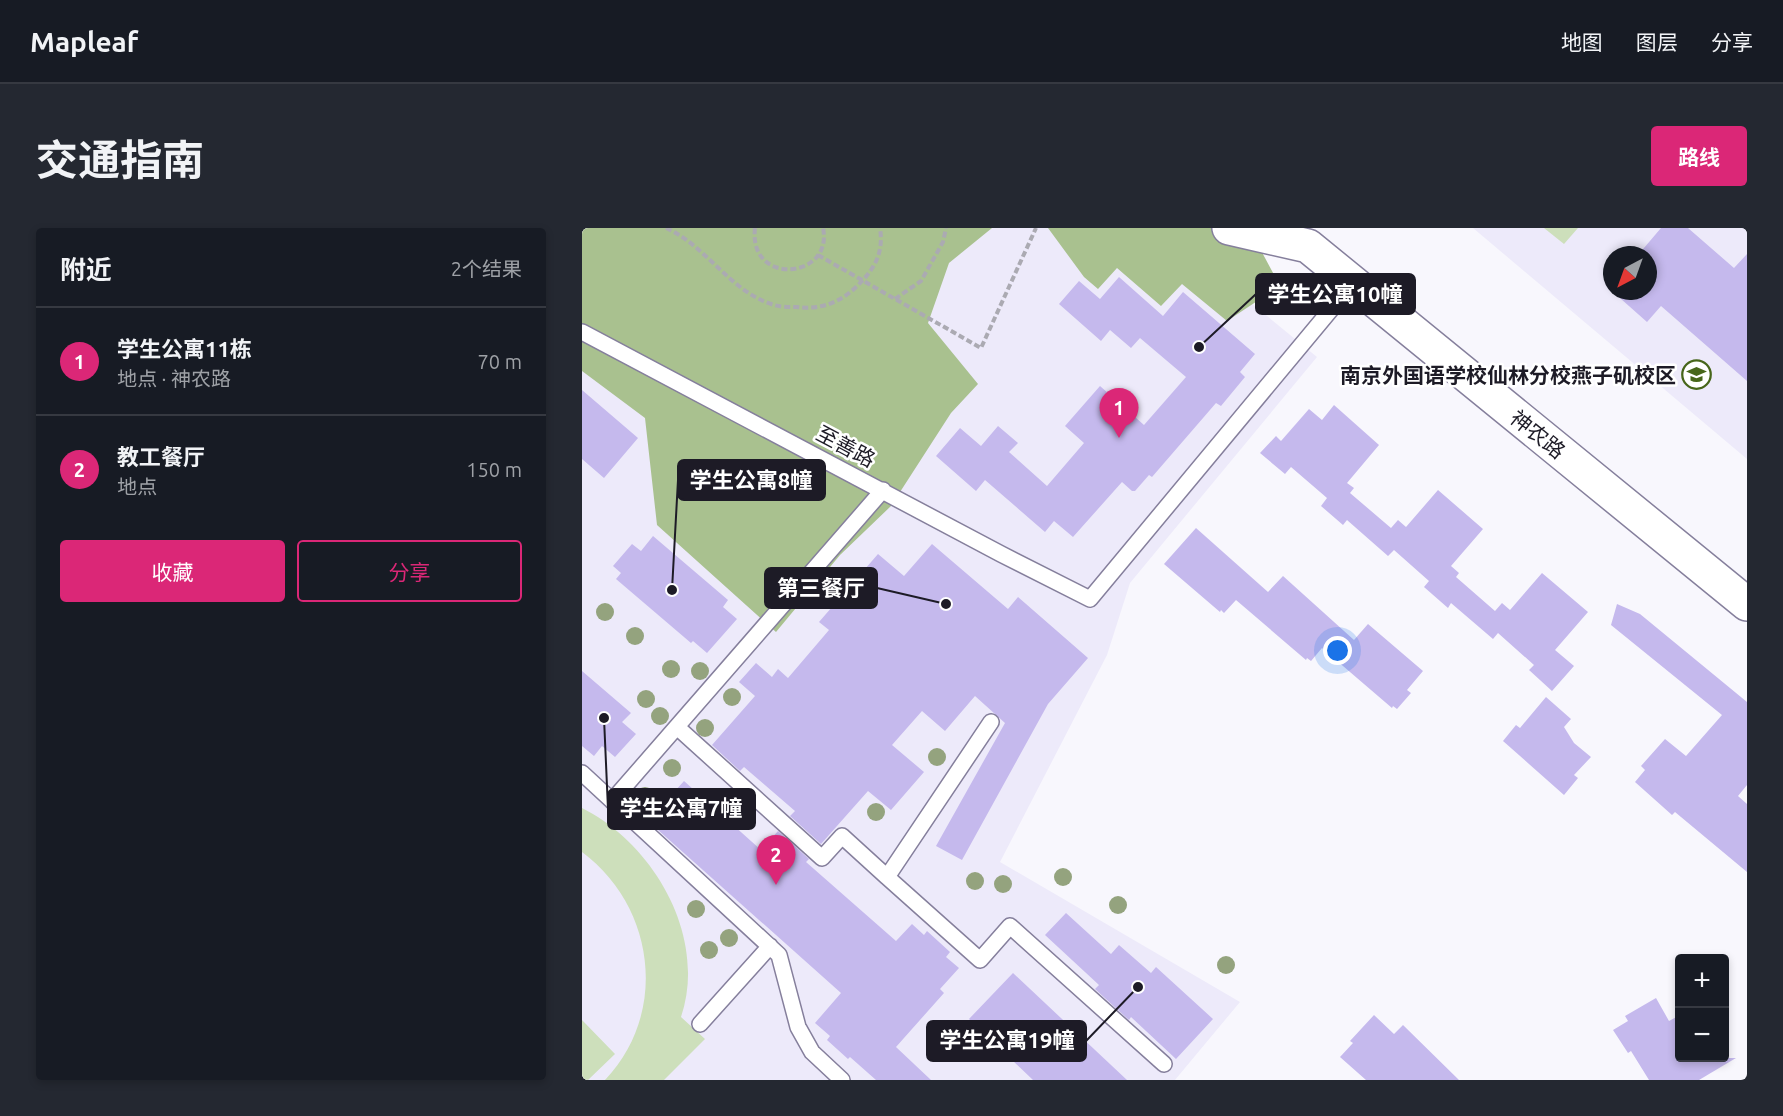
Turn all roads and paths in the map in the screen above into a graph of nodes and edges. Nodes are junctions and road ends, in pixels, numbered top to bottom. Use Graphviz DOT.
graph roads {
  1 [pos="666,228"];
  2 [pos="754,228"];
  3 [pos="823,228"];
  4 [pos="880,228"];
  5 [pos="945,228"];
  6 [pos="1036,228"];
  7 [pos="1229,228"];
  8 [pos="818,255"];
  9 [pos="863,281"];
  10 [pos="1353,283"];
  11 [pos="895,299"];
  12 [pos="582,332"];
  13 [pos="883,490"];
  14 [pos="1747,604"];
  15 [pos="991,722"];
  16 [pos="677,726"];
  17 [pos="582,773"];
  18 [pos="612,801"];
  19 [pos="887,877"];
  20 [pos="770,946"];
  21 [pos="700,1024"];
  22 [pos="1164,1064"];
  23 [pos="842,1080"];
  1 -- 9 [label="path"];
  2 -- 8 [label="path"];
  3 -- 8 [label="path"];
  4 -- 9 [label="path"];
  5 -- 11 [label="path"];
  6 -- 11 [label="path"];
  7 -- 10 [label="street, 神农路"];
  8 -- 9 [label="path"];
  9 -- 11 [label="path"];
  10 -- 13 [label="lane, 至善路"];
  10 -- 14 [label="street, 神农路"];
  12 -- 13 [label="lane, 至善路"];
  13 -- 16 [label="lane"];
  15 -- 19 [label="lane"];
  16 -- 18 [label="lane"];
  16 -- 19 [label="lane"];
  17 -- 18 [label="lane"];
  18 -- 20 [label="lane"];
  19 -- 22 [label="lane"];
  20 -- 21 [label="lane"];
  20 -- 23 [label="lane"];
}
